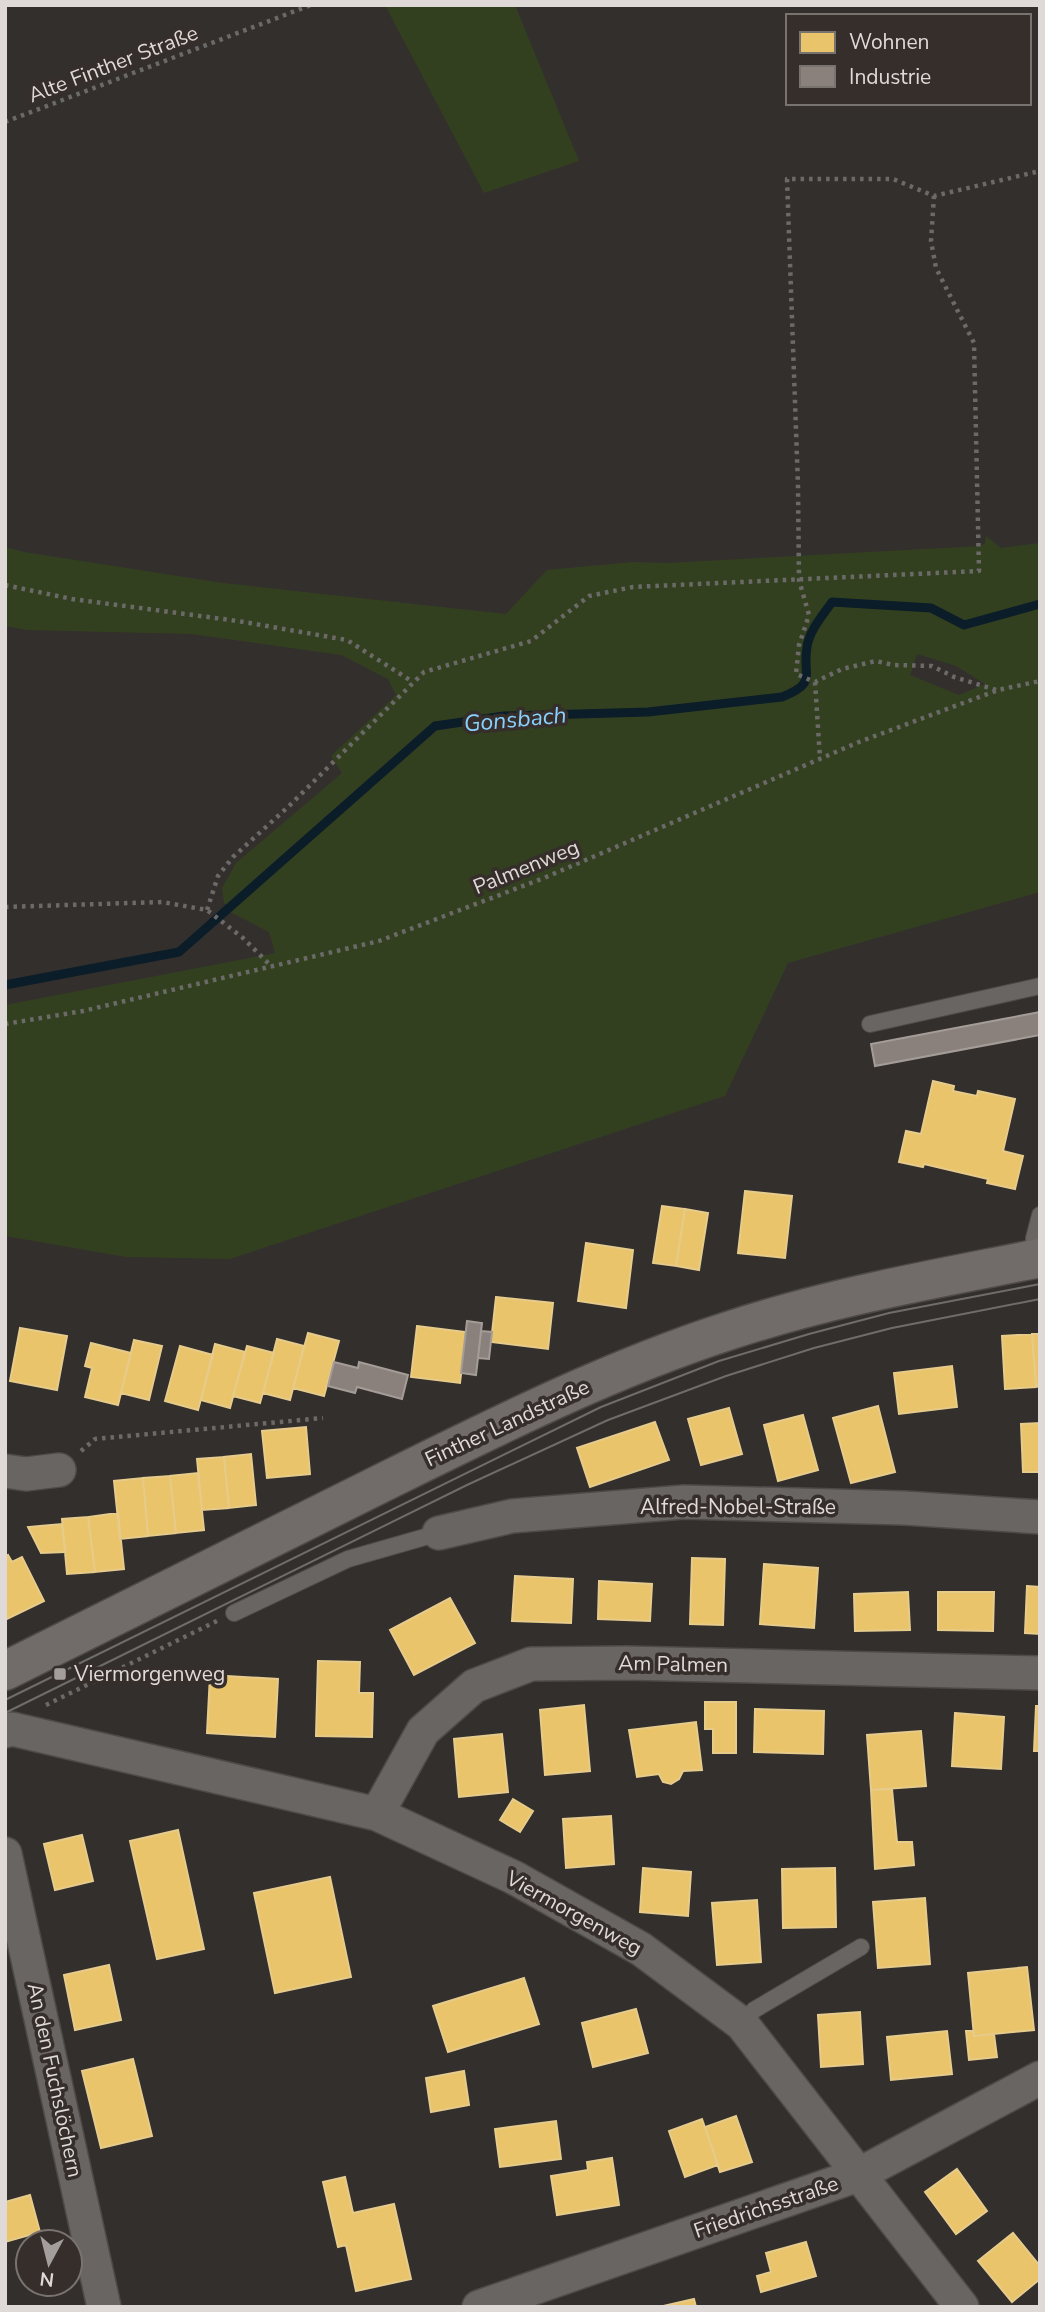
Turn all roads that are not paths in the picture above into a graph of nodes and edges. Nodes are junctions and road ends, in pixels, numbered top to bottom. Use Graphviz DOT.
graph roads {
  1 [pos="1040,986"];
  2 [pos="870,1024"];
  3 [pos="1040,1215"];
  4 [pos="1037,1259"];
  5 [pos="58,1470"];
  6 [pos="5,1471"];
  7 [pos="1040,1517"];
  8 [pos="439,1533"];
  9 [pos="231,1614"];
  10 [pos="5,1671"];
  11 [pos="1040,1673"];
  12 [pos="5,1731"];
  13 [pos="377,1814"];
  14 [pos="5,1854"];
  15 [pos="861,1947"];
  16 [pos="742,2024"];
  17 [pos="1040,2078"];
  18 [pos="858,2175"];
  19 [pos="104,2307"];
  20 [pos="479,2307"];
  21 [pos="962,2307"];
  1 -- 2 [label="lane"];
  3 -- 4 [label="lane"];
  4 -- 10 [label="main road, Finther Landstraße"];
  5 -- 6 [label="street"];
  7 -- 8 [label="street, Alfred-Nobel-Straße"];
  8 -- 9 [label="lane"];
  11 -- 13 [label="street, Am Palmen"];
  12 -- 13 [label="street, Viermorgenweg"];
  13 -- 16 [label="street, Viermorgenweg"];
  14 -- 19 [label="street, An den Fuchslöchern"];
  15 -- 16 [label="lane"];
  16 -- 18 [label="street, Viermorgenweg"];
  17 -- 18 [label="street, Friedrichsstraße"];
  18 -- 20 [label="street, Friedrichsstraße"];
  18 -- 21 [label="street, Viermorgenweg"];
}
